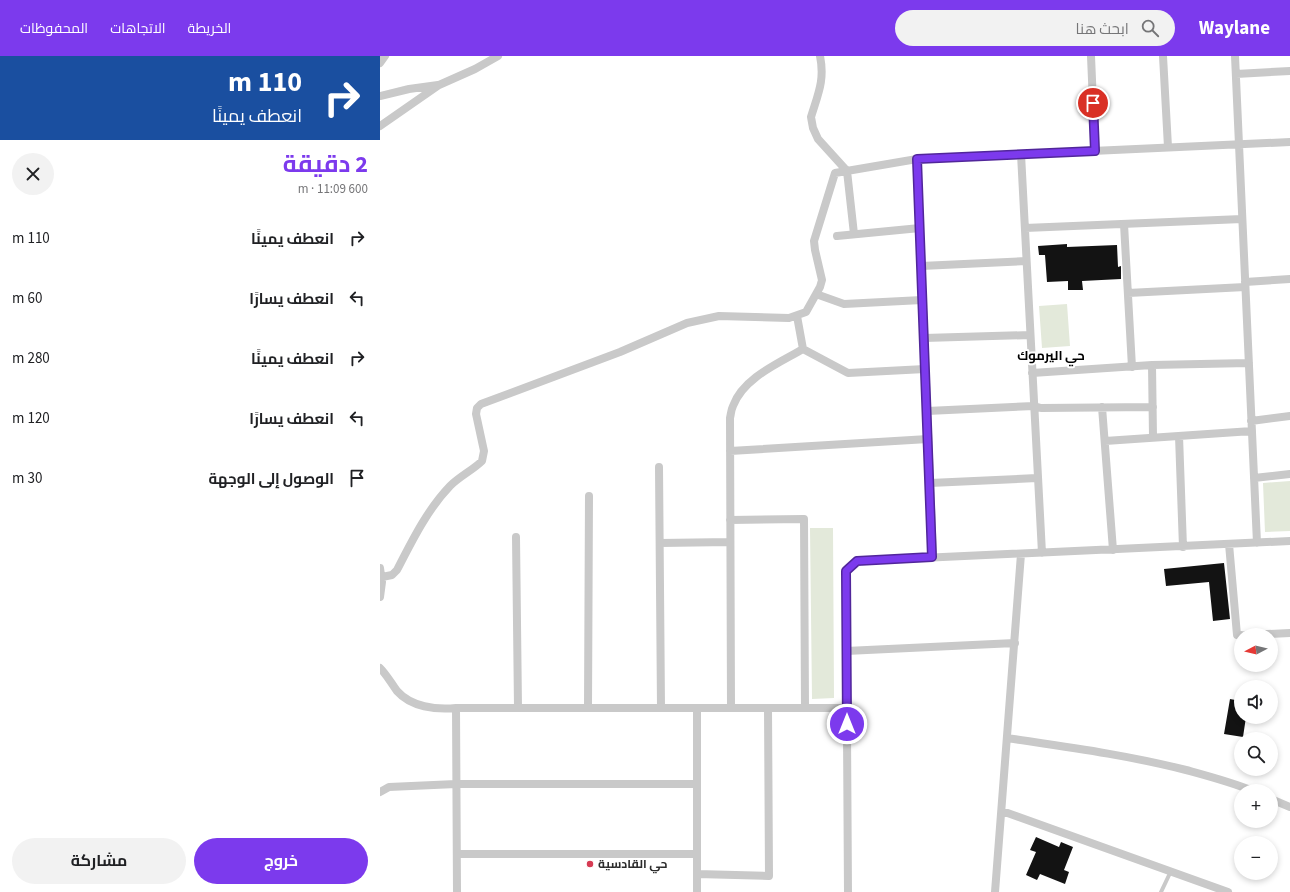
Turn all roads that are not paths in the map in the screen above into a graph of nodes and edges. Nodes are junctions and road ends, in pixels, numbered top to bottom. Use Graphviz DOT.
graph roads {
  1 [pos="385,56"];
  2 [pos="498,56"];
  3 [pos="820,56"];
  4 [pos="1091,56"];
  5 [pos="1163,56"];
  6 [pos="1235,56"];
  7 [pos="380,63"];
  8 [pos="1290,71"];
  9 [pos="1236,74"];
  10 [pos="439,85"];
  11 [pos="380,96"];
  12 [pos="380,126"];
  13 [pos="1290,142"];
  14 [pos="1239,145"];
  15 [pos="1168,147"];
  16 [pos="1095,151"];
  17 [pos="1021,154"];
  18 [pos="917,159"];
  19 [pos="848,171"];
  20 [pos="1242,219"];
  21 [pos="1124,224"];
  22 [pos="920,228"];
  23 [pos="1025,228"];
  24 [pos="854,234"];
  25 [pos="837,236"];
  26 [pos="1026,261"];
  27 [pos="921,266"];
  28 [pos="1290,279"];
  29 [pos="1245,285"];
  30 [pos="1128,293"];
  31 [pos="816,294"];
  32 [pos="922,300"];
  33 [pos="797,316"];
  34 [pos="1030,334"];
  35 [pos="924,338"];
  36 [pos="803,349"];
  37 [pos="1249,363"];
  38 [pos="1152,365"];
  39 [pos="1132,367"];
  40 [pos="925,370"];
  41 [pos="1032,373"];
  42 [pos="1034,406"];
  43 [pos="1153,406"];
  44 [pos="1102,407"];
  45 [pos="927,411"];
  46 [pos="1290,416"];
  47 [pos="1252,421"];
  48 [pos="1252,432"];
  49 [pos="1179,436"];
  50 [pos="1153,438"];
  51 [pos="928,439"];
  52 [pos="1105,441"];
  53 [pos="730,452"];
  54 [pos="659,467"];
  55 [pos="1290,474"];
  56 [pos="1038,478"];
  57 [pos="1254,478"];
  58 [pos="930,483"];
  59 [pos="589,496"];
  60 [pos="730,520"];
  61 [pos="516,537"];
  62 [pos="1290,541"];
  63 [pos="730,542"];
  64 [pos="660,543"];
  65 [pos="1257,543"];
  66 [pos="1229,544"];
  67 [pos="1183,547"];
  68 [pos="1113,550"];
  69 [pos="1042,553"];
  70 [pos="1021,554"];
  71 [pos="932,557"];
  72 [pos="381,573"];
  73 [pos="380,597"];
  74 [pos="1236,628"];
  75 [pos="1290,633"];
  76 [pos="1278,634"];
  77 [pos="1015,643"];
  78 [pos="846,651"];
  79 [pos="380,668"];
  80 [pos="456,708"];
  81 [pos="518,708"];
  82 [pos="588,708"];
  83 [pos="661,708"];
  84 [pos="697,708"];
  85 [pos="731,708"];
  86 [pos="768,708"];
  87 [pos="805,708"];
  88 [pos="847,708"];
  89 [pos="1007,738"];
  90 [pos="456,784"];
  91 [pos="696,784"];
  92 [pos="1234,784"];
  93 [pos="380,792"];
  94 [pos="1278,802"];
  95 [pos="1290,807"];
  96 [pos="1002,811"];
  97 [pos="457,854"];
  98 [pos="697,854"];
  99 [pos="1171,871"];
  100 [pos="697,874"];
  101 [pos="457,892"];
  102 [pos="697,892"];
  103 [pos="848,892"];
  104 [pos="995,892"];
  105 [pos="1161,892"];
  106 [pos="1228,892"];
  1 -- 7 [label="street"];
  2 -- 10 [label="street"];
  3 -- 19 [label="street"];
  4 -- 16 [label="street"];
  5 -- 15 [label="street"];
  6 -- 9 [label="street"];
  8 -- 9 [label="street"];
  9 -- 14 [label="street"];
  10 -- 11 [label="street"];
  10 -- 12 [label="street"];
  13 -- 14 [label="street"];
  14 -- 15 [label="street"];
  14 -- 20 [label="street"];
  15 -- 16 [label="street"];
  16 -- 17 [label="street"];
  17 -- 18 [label="street"];
  17 -- 23 [label="street"];
  18 -- 19 [label="street"];
  18 -- 22 [label="street"];
  19 -- 24 [label="street"];
  19 -- 31 [label="street"];
  20 -- 21 [label="street"];
  20 -- 29 [label="street"];
  21 -- 23 [label="street"];
  21 -- 30 [label="street"];
  22 -- 24 [label="street"];
  22 -- 27 [label="street"];
  23 -- 26 [label="street"];
  24 -- 25 [label="street"];
  26 -- 27 [label="street"];
  26 -- 34 [label="street"];
  27 -- 32 [label="street"];
  28 -- 29 [label="street"];
  29 -- 30 [label="street"];
  29 -- 37 [label="street"];
  30 -- 39 [label="street"];
  31 -- 32 [label="street"];
  31 -- 33 [label="street"];
  32 -- 35 [label="street"];
  33 -- 36 [label="street"];
  33 -- 72 [label="street"];
  34 -- 35 [label="street"];
  34 -- 41 [label="street"];
  35 -- 40 [label="street"];
  36 -- 40 [label="street"];
  36 -- 53 [label="street"];
  37 -- 38 [label="street"];
  37 -- 47 [label="street"];
  38 -- 39 [label="street"];
  38 -- 43 [label="street"];
  39 -- 41 [label="street"];
  40 -- 45 [label="street"];
  41 -- 42 [label="street"];
  42 -- 44 [label="street"];
  42 -- 45 [label="street"];
  42 -- 56 [label="street"];
  43 -- 44 [label="street"];
  43 -- 50 [label="street"];
  44 -- 52 [label="street"];
  45 -- 51 [label="street"];
  46 -- 47 [label="street"];
  47 -- 48 [label="street"];
  48 -- 49 [label="street"];
  48 -- 57 [label="street"];
  49 -- 50 [label="street"];
  49 -- 67 [label="street"];
  50 -- 52 [label="street"];
  51 -- 53 [label="street"];
  51 -- 58 [label="street"];
  52 -- 68 [label="street"];
  53 -- 60 [label="street"];
  54 -- 64 [label="street"];
  55 -- 57 [label="street"];
  56 -- 58 [label="street"];
  56 -- 69 [label="street"];
  57 -- 65 [label="street"];
  58 -- 71 [label="street"];
  59 -- 82 [label="street"];
  60 -- 63 [label="street"];
  60 -- 87 [label="street"];
  61 -- 81 [label="street"];
  62 -- 65 [label="street"];
  63 -- 64 [label="street"];
  63 -- 85 [label="street"];
  64 -- 83 [label="street"];
  65 -- 66 [label="street"];
  66 -- 67 [label="street"];
  66 -- 74 [label="street"];
  67 -- 68 [label="street"];
  68 -- 69 [label="street"];
  69 -- 70 [label="street"];
  70 -- 71 [label="street"];
  70 -- 77 [label="street"];
  71 -- 78 [label="street"];
  72 -- 73 [label="street"];
  75 -- 76 [label="street"];
  77 -- 78 [label="street"];
  77 -- 89 [label="street"];
  78 -- 88 [label="street"];
  79 -- 80 [label="street"];
  80 -- 81 [label="street"];
  80 -- 90 [label="street"];
  81 -- 82 [label="street"];
  82 -- 83 [label="street"];
  83 -- 84 [label="street"];
  84 -- 85 [label="street"];
  84 -- 91 [label="street"];
  85 -- 86 [label="street"];
  86 -- 87 [label="street"];
  86 -- 100 [label="street"];
  87 -- 88 [label="street"];
  88 -- 103 [label="street"];
  89 -- 92 [label="street"];
  89 -- 96 [label="street"];
  90 -- 91 [label="street"];
  90 -- 93 [label="street"];
  90 -- 97 [label="street"];
  91 -- 98 [label="street"];
  94 -- 95 [label="street"];
  96 -- 99 [label="street"];
  96 -- 104 [label="street"];
  97 -- 98 [label="street"];
  97 -- 101 [label="street"];
  98 -- 100 [label="street"];
  99 -- 105 [label="lane"];
  99 -- 106 [label="street"];
  100 -- 102 [label="street"];
}
